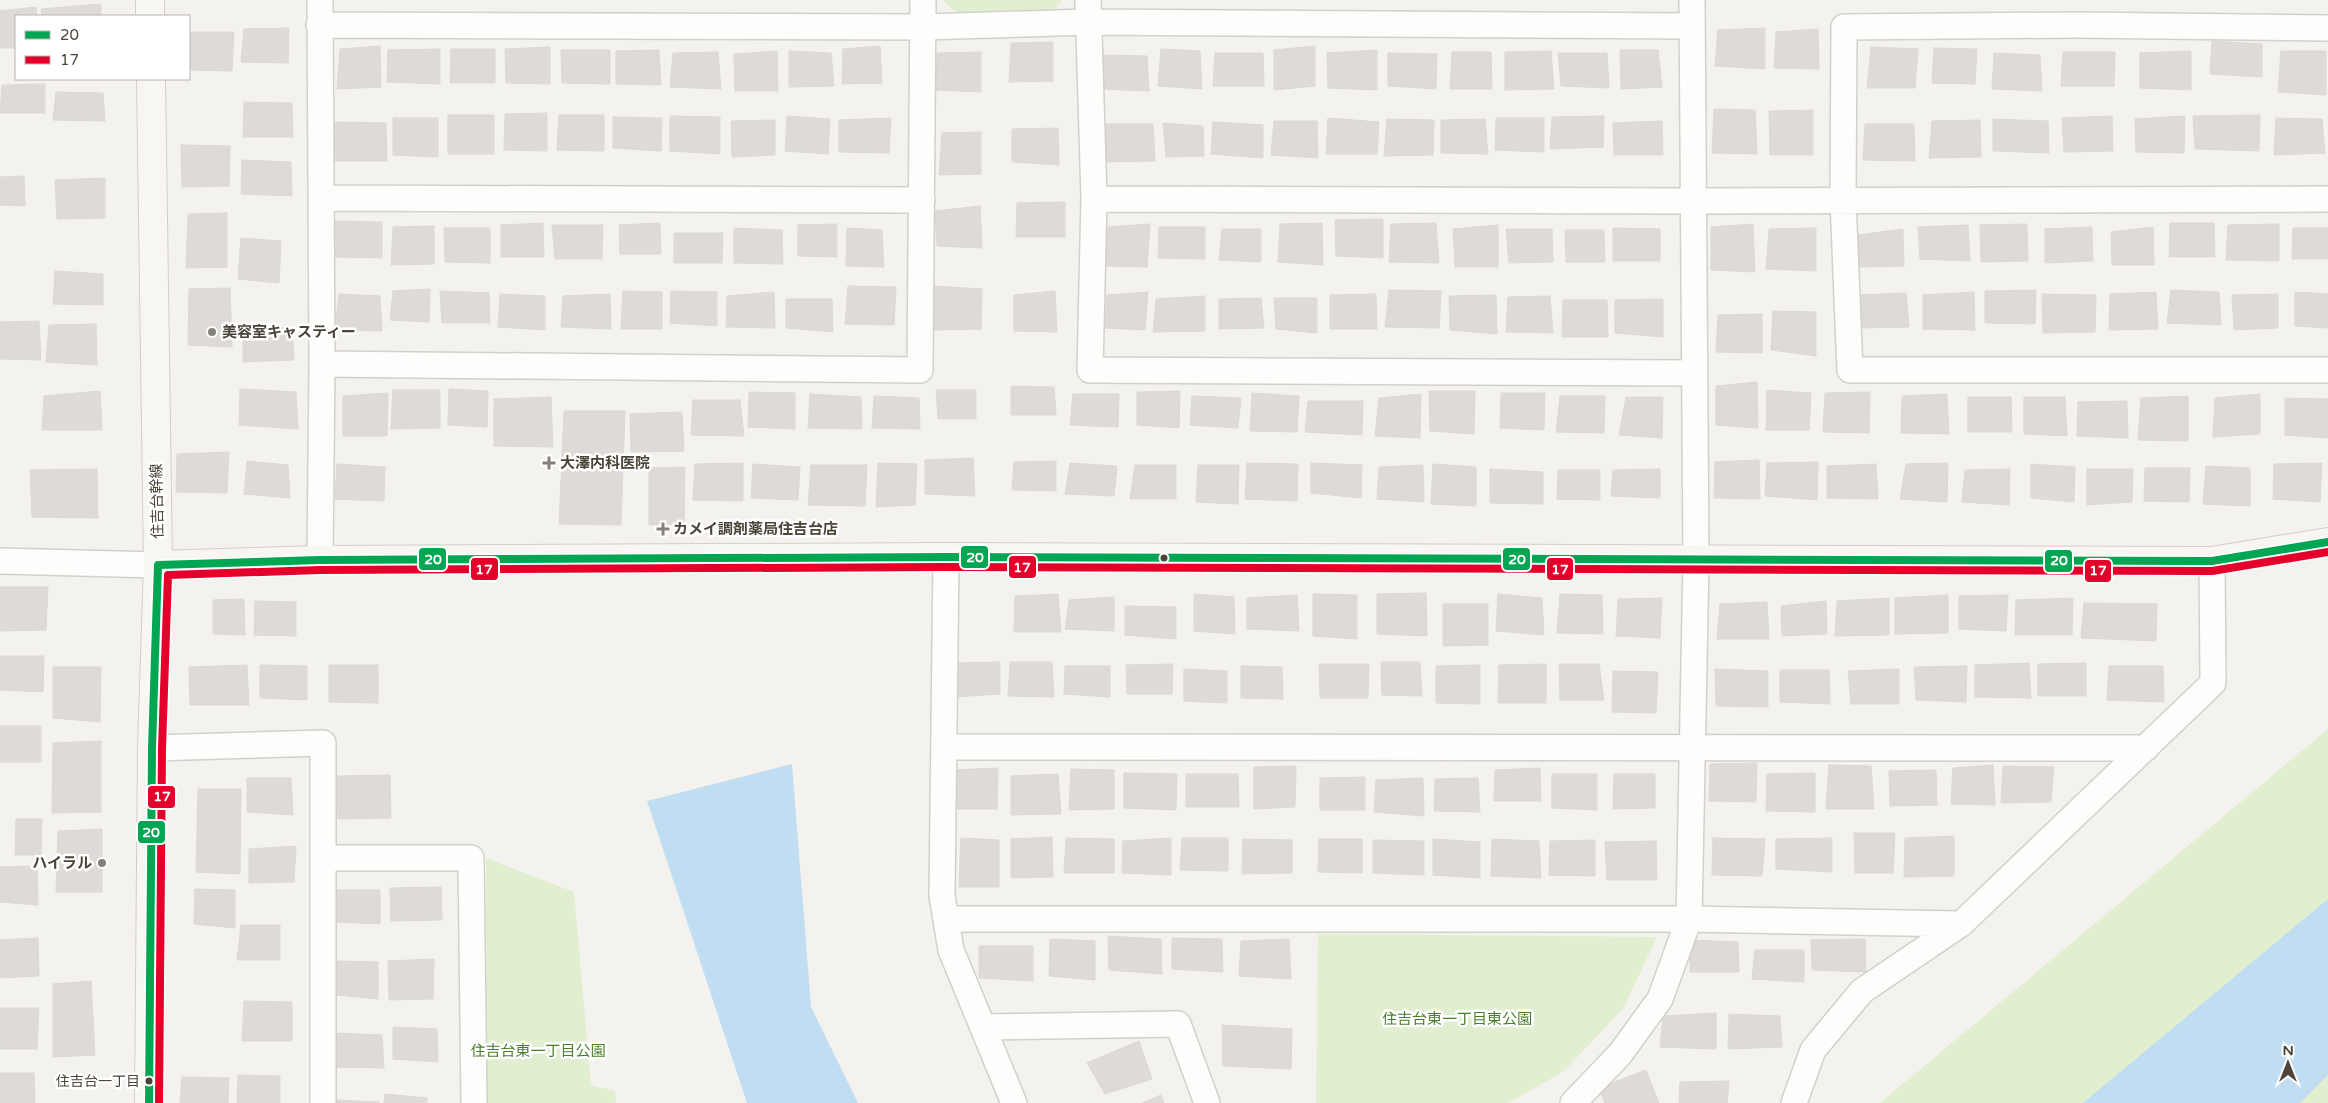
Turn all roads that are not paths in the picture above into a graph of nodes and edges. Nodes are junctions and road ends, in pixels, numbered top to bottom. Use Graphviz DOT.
graph roads {
  1 [pos="150,0"];
  2 [pos="320,0"];
  3 [pos="923,0"];
  4 [pos="1692,0"];
  5 [pos="1088,11"];
  6 [pos="150,15"];
  7 [pos="320,25"];
  8 [pos="1691,26"];
  9 [pos="923,27"];
  10 [pos="2328,28"];
  11 [pos="151,80"];
  12 [pos="321,198"];
  13 [pos="1094,199"];
  14 [pos="2328,199"];
  15 [pos="922,200"];
  16 [pos="1843,200"];
  17 [pos="1693,202"];
  18 [pos="322,364"];
  19 [pos="2328,370"];
  20 [pos="1693,373"];
  21 [pos="2328,542"];
  22 [pos="946,556"];
  23 [pos="320,560"];
  24 [pos="1696,560"];
  25 [pos="2212,561"];
  26 [pos="0,562"];
  27 [pos="158,565"];
  28 [pos="944,747"];
  29 [pos="152,748"];
  30 [pos="1692,748"];
  31 [pos="2146,748"];
  32 [pos="325,858"];
  33 [pos="946,919"];
  34 [pos="1689,919"];
  35 [pos="1961,924"];
  36 [pos="983,1027"];
  37 [pos="149,1103"];
  38 [pos="324,1103"];
  39 [pos="474,1103"];
  40 [pos="1014,1103"];
  41 [pos="1207,1103"];
  42 [pos="1573,1103"];
  43 [pos="1794,1103"];
  1 -- 6 [label="street"];
  2 -- 7 [label="street"];
  3 -- 9 [label="street"];
  4 -- 8 [label="street"];
  5 -- 8 [label="street"];
  5 -- 9 [label="street"];
  5 -- 13 [label="street"];
  7 -- 9 [label="street"];
  7 -- 12 [label="street"];
  8 -- 17 [label="street"];
  9 -- 15 [label="street"];
  10 -- 16 [label="street"];
  11 -- 27 [label="street, 住吉台幹線"];
  12 -- 15 [label="street"];
  12 -- 18 [label="street"];
  13 -- 17 [label="street"];
  13 -- 20 [label="street"];
  14 -- 16 [label="street"];
  15 -- 18 [label="street"];
  16 -- 17 [label="street"];
  16 -- 19 [label="street"];
  17 -- 20 [label="street"];
  18 -- 23 [label="street"];
  20 -- 24 [label="street"];
  21 -- 25 [label="street"];
  22 -- 23 [label="street"];
  22 -- 24 [label="street"];
  22 -- 28 [label="street"];
  23 -- 27 [label="street"];
  24 -- 25 [label="street"];
  24 -- 30 [label="street"];
  25 -- 31 [label="street"];
  26 -- 27 [label="street"];
  27 -- 29 [label="street, 住吉台幹線"];
  28 -- 30 [label="street"];
  28 -- 33 [label="street"];
  29 -- 32 [label="street"];
  29 -- 37 [label="street, 住吉台幹線"];
  30 -- 31 [label="street"];
  30 -- 34 [label="street"];
  31 -- 35 [label="street"];
  32 -- 38 [label="street"];
  32 -- 39 [label="street"];
  33 -- 34 [label="street"];
  33 -- 36 [label="street"];
  34 -- 35 [label="street"];
  34 -- 42 [label="street"];
  35 -- 43 [label="street"];
  36 -- 40 [label="street"];
  36 -- 41 [label="street"];
}
